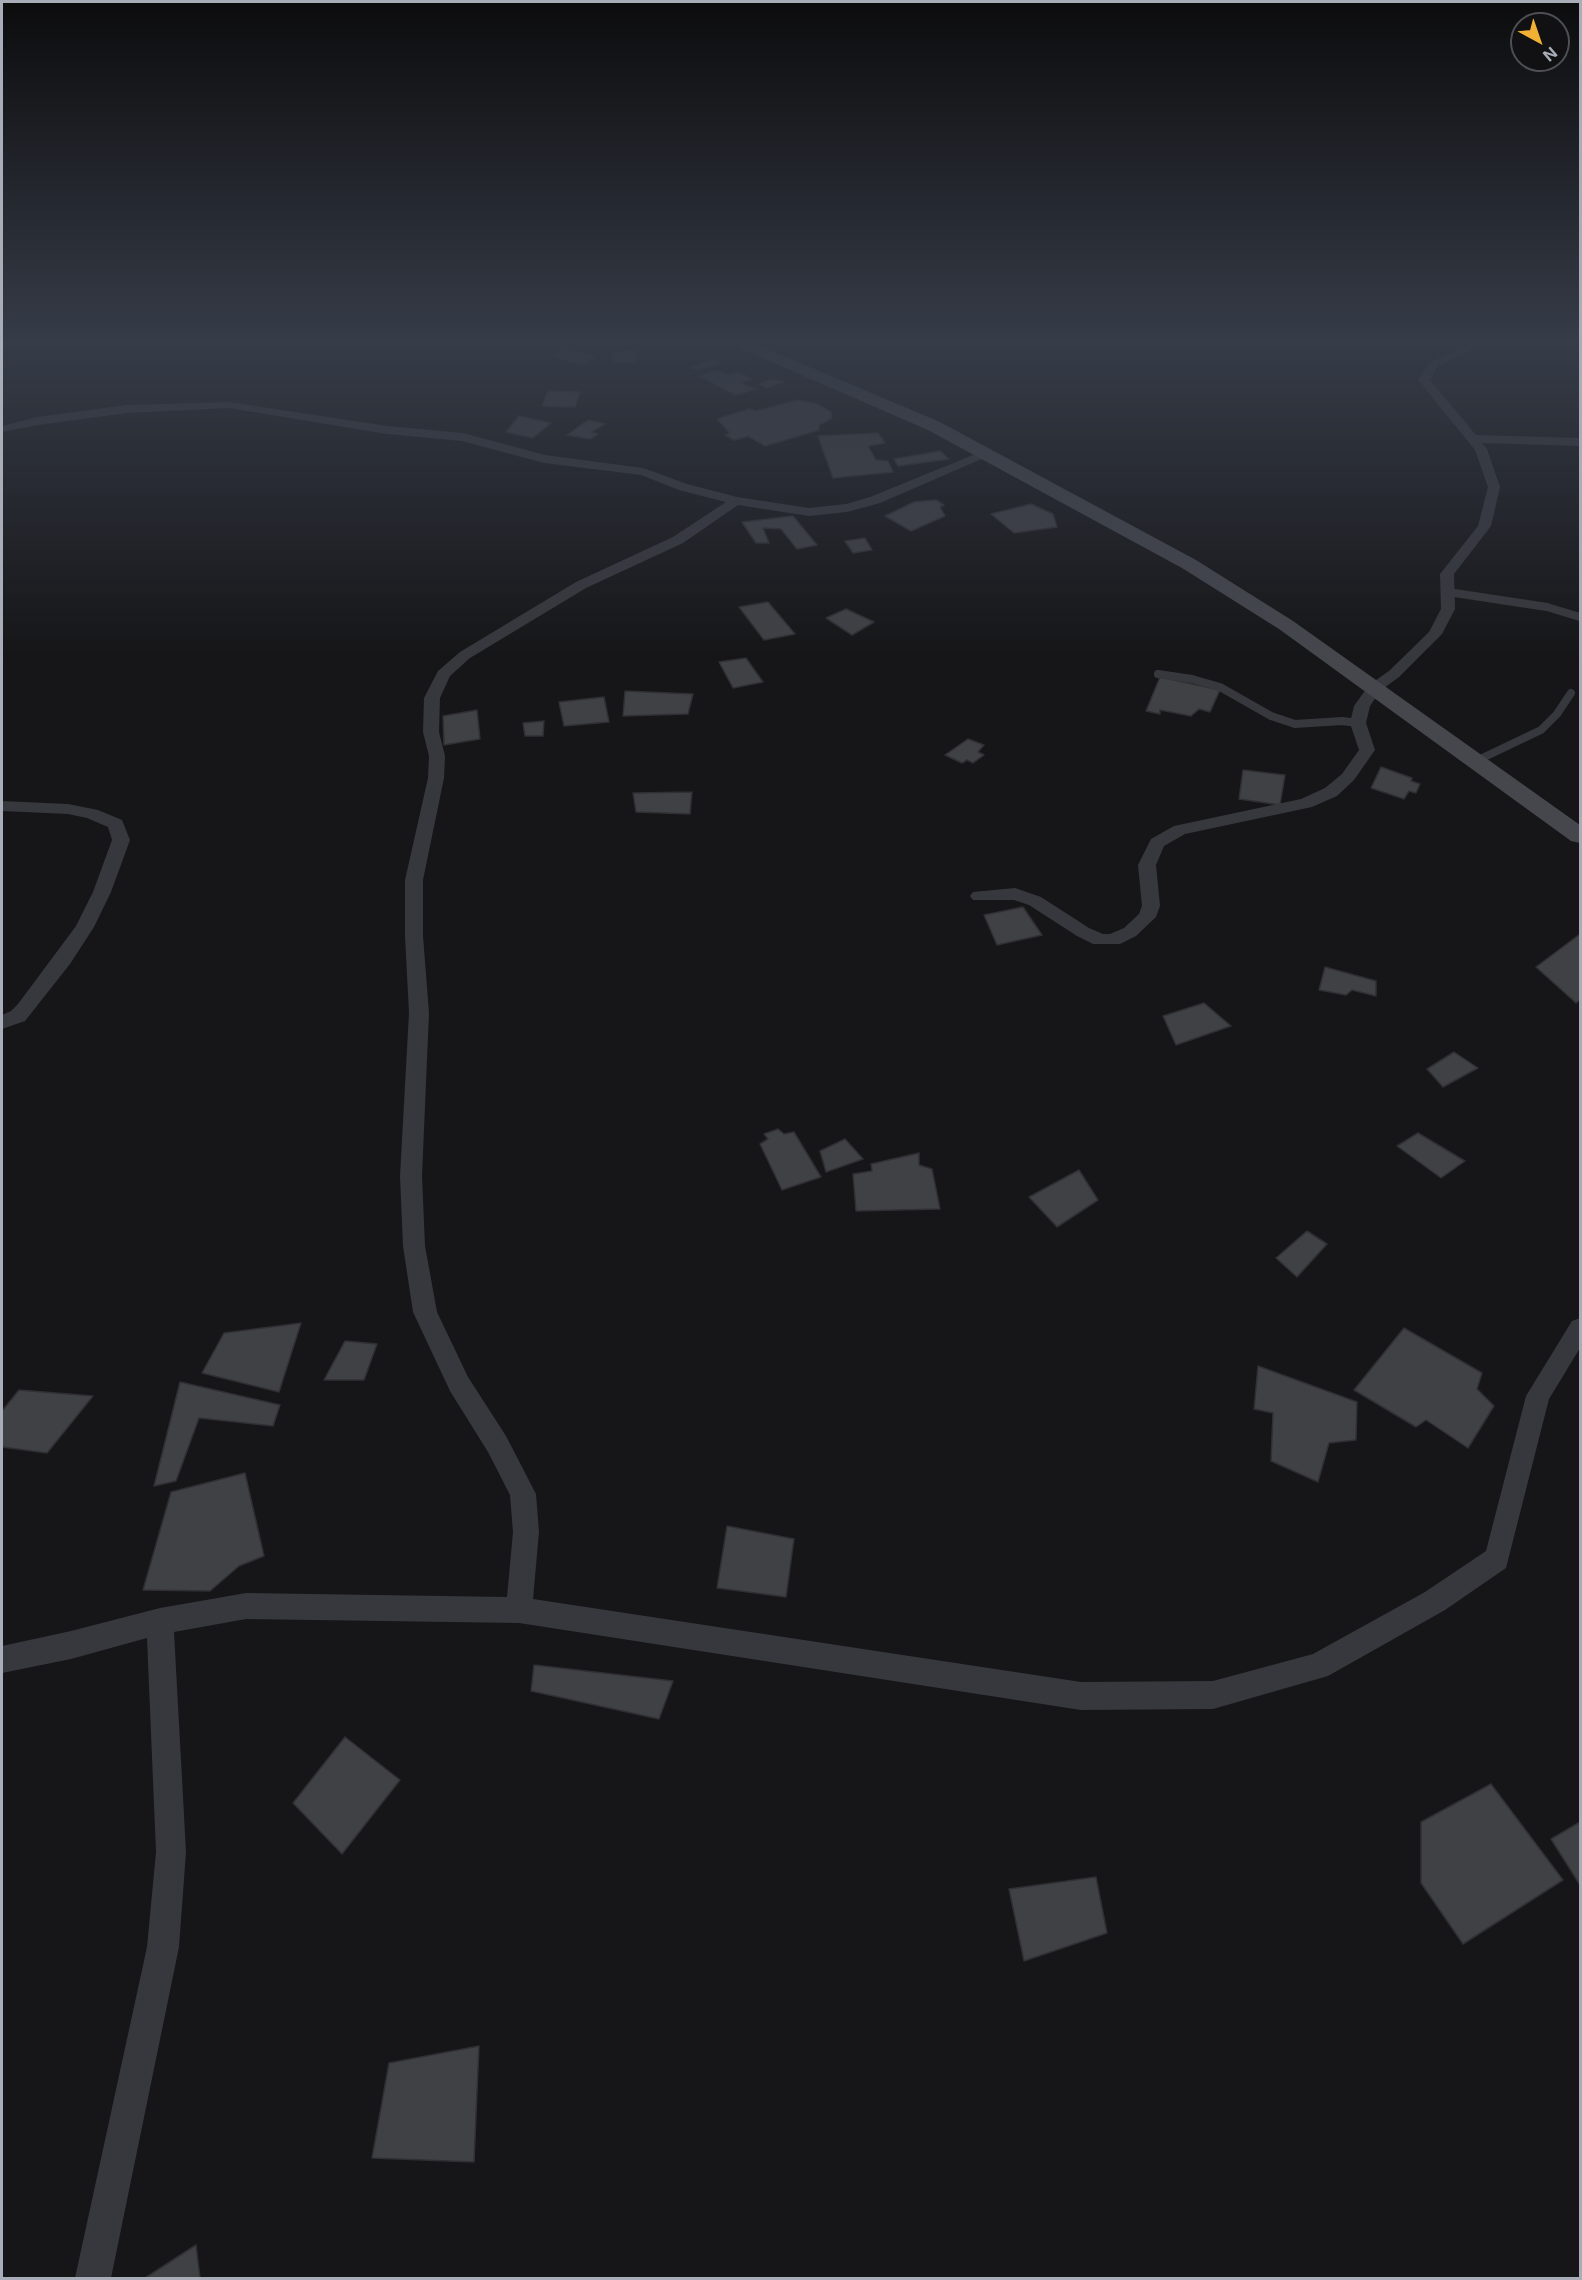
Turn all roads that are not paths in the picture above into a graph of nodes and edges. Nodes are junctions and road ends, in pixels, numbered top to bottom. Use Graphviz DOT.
graph roads {
  1 [pos="498,446"];
  2 [pos="973,446"];
  3 [pos="1479,446"];
  4 [pos="987,454"];
  5 [pos="736,501"];
  6 [pos="1448,592"];
  7 [pos="1581,617"];
  8 [pos="1158,674"];
  9 [pos="1374,688"];
  10 [pos="1571,693"];
  11 [pos="1358,723"];
  12 [pos="1476,761"];
  13 [pos="2,807"];
  14 [pos="1581,836"];
  15 [pos="979,896"];
  16 [pos="2,1022"];
  17 [pos="1581,1328"];
  18 [pos="519,1610"];
  19 [pos="160,1621"];
  20 [pos="2,1659"];
  21 [pos="93,2278"];
  1 -- 5 [label="street"];
  2 -- 4 [label="main road"];
  3 -- 6 [label="street"];
  4 -- 5 [label="street"];
  4 -- 9 [label="main road"];
  5 -- 18 [label="street"];
  6 -- 7 [label="lane"];
  6 -- 9 [label="street"];
  8 -- 11 [label="lane"];
  9 -- 11 [label="street"];
  9 -- 12 [label="main road"];
  10 -- 12 [label="lane"];
  11 -- 15 [label="street"];
  12 -- 14 [label="main road"];
  13 -- 16 [label="street"];
  17 -- 18 [label="street"];
  18 -- 19 [label="street"];
  19 -- 20 [label="street"];
  19 -- 21 [label="street"];
}
